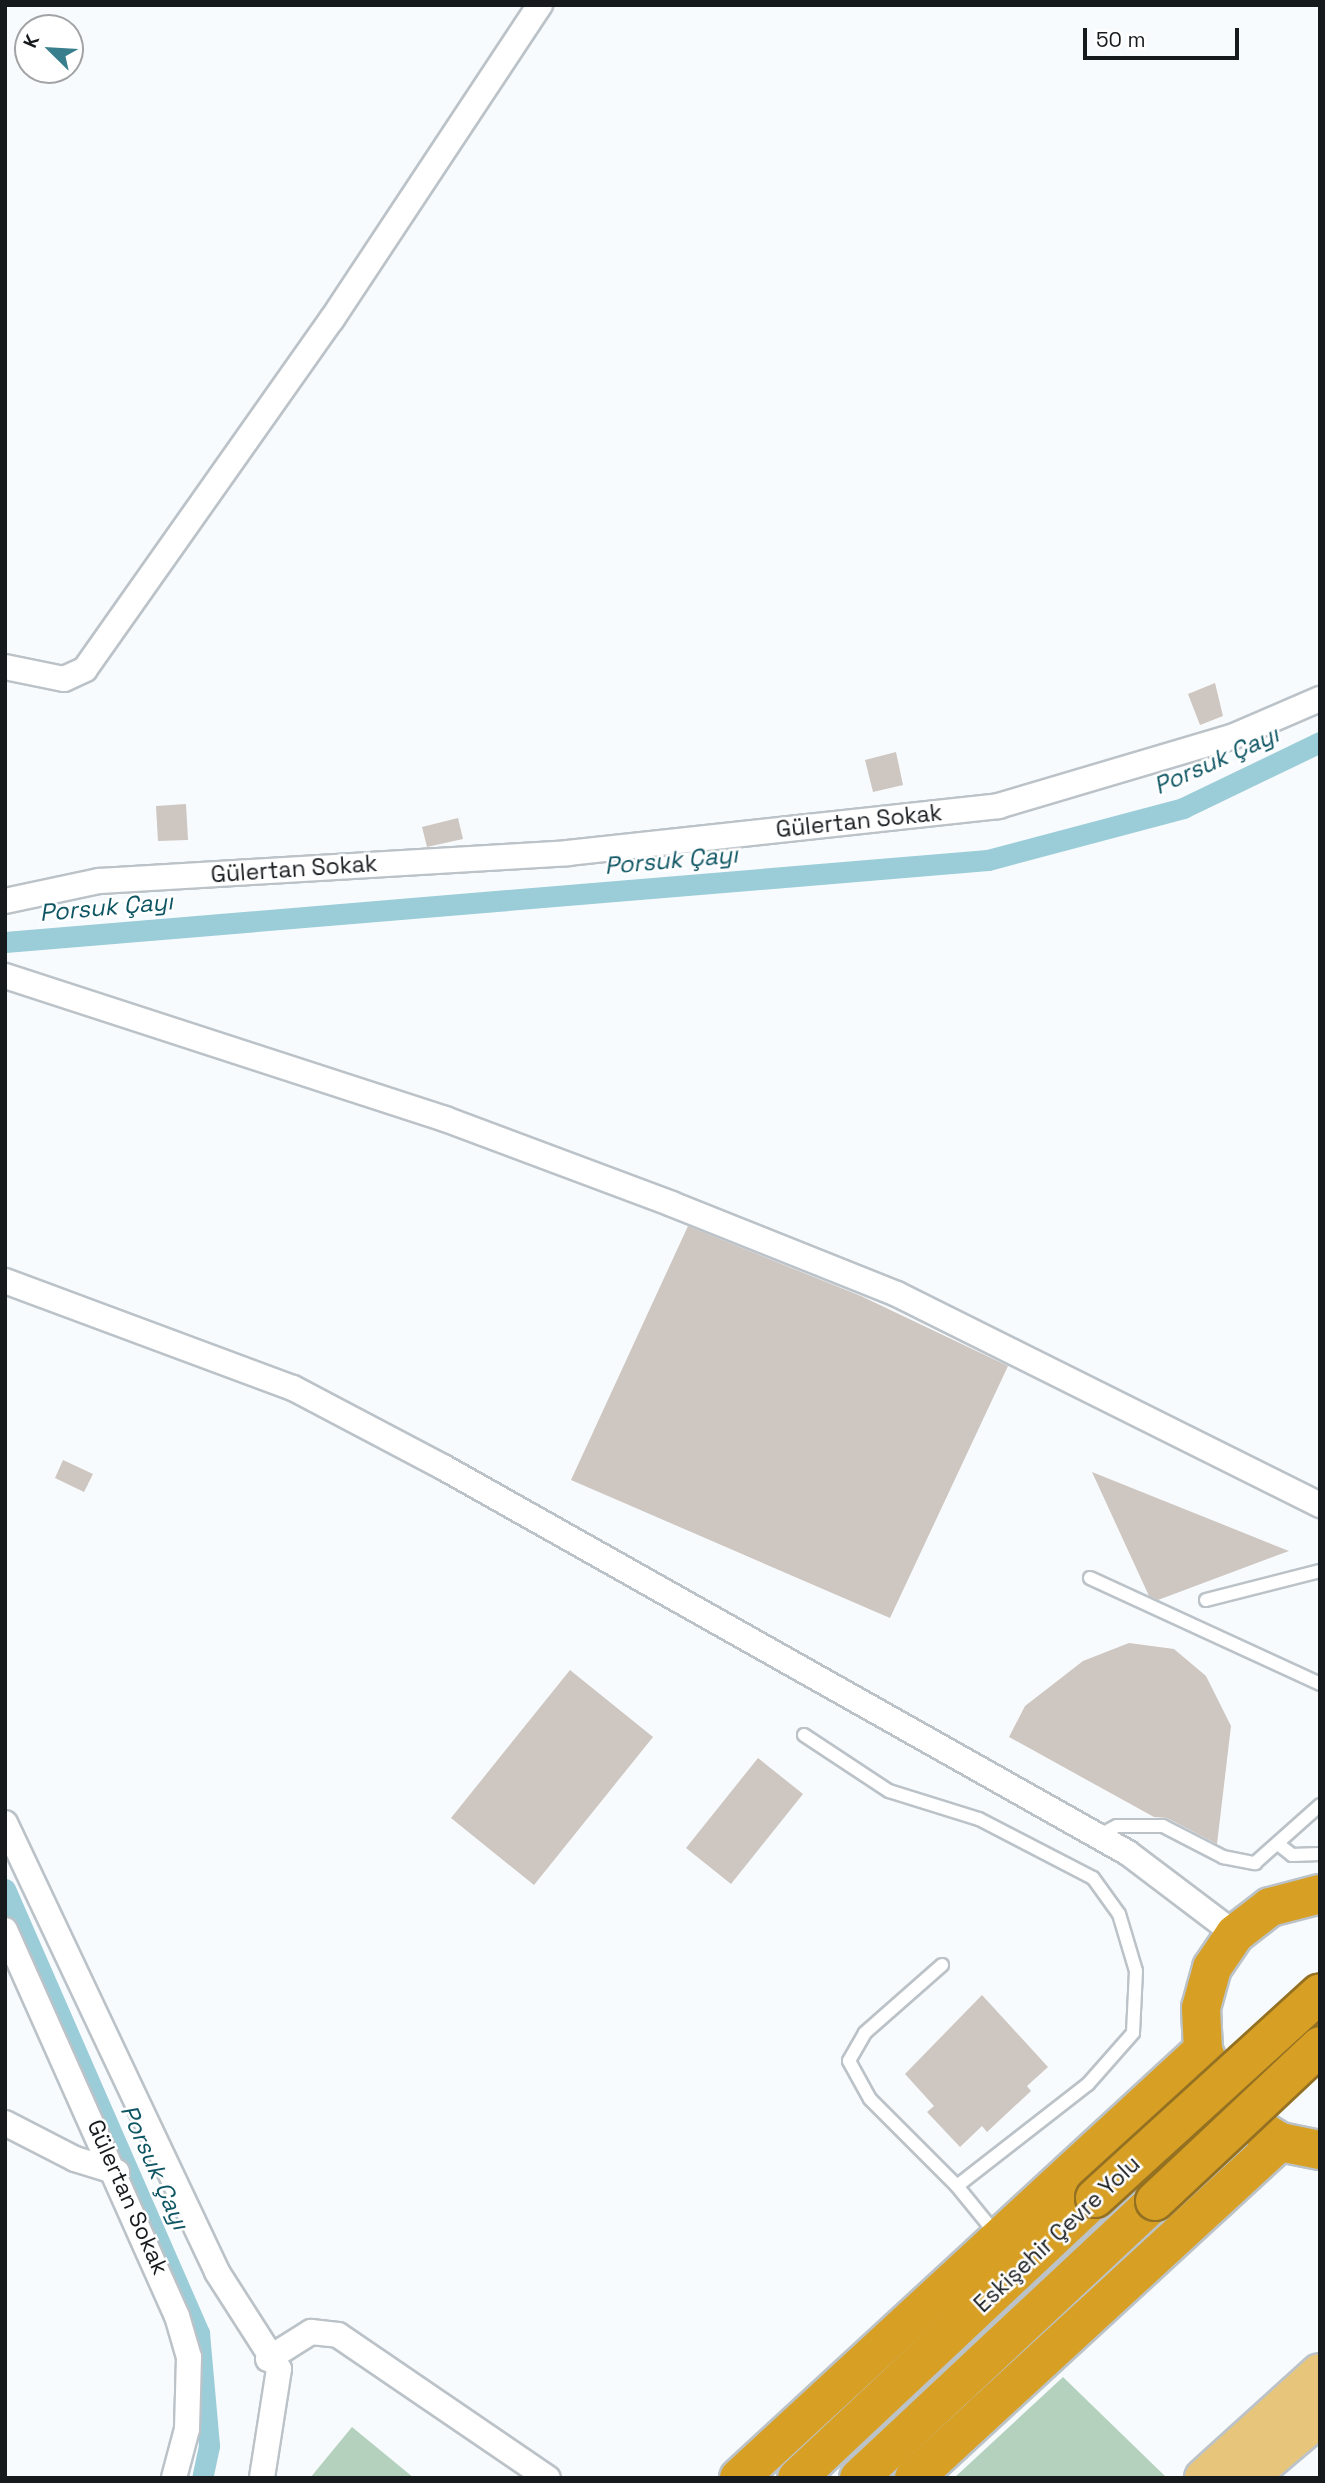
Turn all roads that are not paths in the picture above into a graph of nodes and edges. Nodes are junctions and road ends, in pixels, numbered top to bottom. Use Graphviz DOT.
graph roads {
  1 [pos="540,5"];
  2 [pos="5,667"];
  3 [pos="1320,699"];
  4 [pos="5,901"];
  5 [pos="5,976"];
  6 [pos="5,1281"];
  7 [pos="1320,1505"];
  8 [pos="1320,1571"];
  9 [pos="1090,1578"];
  10 [pos="1206,1600"];
  11 [pos="1320,1684"];
  12 [pos="804,1735"];
  13 [pos="1320,1805"];
  14 [pos="5,1823"];
  15 [pos="1098,1836"];
  16 [pos="1278,1844"];
  17 [pos="1320,1854"];
  18 [pos="1320,1894"];
  19 [pos="5,1930"];
  20 [pos="1235,1934"];
  21 [pos="942,1965"];
  22 [pos="1320,1993"];
  23 [pos="1320,2046"];
  24 [pos="1203,2050"];
  25 [pos="5,2123"];
  26 [pos="1280,2142"];
  27 [pos="1320,2150"];
  28 [pos="117,2172"];
  29 [pos="957,2186"];
  30 [pos="999,2238"];
  31 [pos="268,2359"];
  32 [pos="1320,2373"];
  33 [pos="1320,2416"];
  34 [pos="174,2478"];
  35 [pos="262,2478"];
  36 [pos="548,2478"];
  37 [pos="739,2478"];
  38 [pos="797,2478"];
  39 [pos="859,2478"];
  40 [pos="914,2478"];
  41 [pos="1204,2478"];
  42 [pos="1247,2478"];
  1 -- 2 [label="street"];
  3 -- 4 [label="street, Gülertan Sokak"];
  5 -- 7 [label="street"];
  6 -- 15 [label="street"];
  8 -- 10 [label="lane"];
  9 -- 11 [label="lane"];
  12 -- 29 [label="lane"];
  13 -- 16 [label="lane"];
  14 -- 31 [label="street"];
  15 -- 16 [label="lane"];
  15 -- 20 [label="street"];
  16 -- 17 [label="lane"];
  18 -- 20 [label="highway"];
  19 -- 28 [label="street, Gülertan Sokak"];
  20 -- 24 [label="highway"];
  21 -- 29 [label="lane"];
  22 -- 38 [label="highway, Eskişehir Çevre Yolu, bridge"];
  23 -- 39 [label="highway, Eskişehir Çevre Yolu, bridge"];
  24 -- 26 [label="highway"];
  24 -- 30 [label="highway"];
  25 -- 28 [label="street"];
  26 -- 27 [label="highway"];
  26 -- 40 [label="highway"];
  28 -- 34 [label="street, Gülertan Sokak"];
  29 -- 30 [label="lane"];
  30 -- 37 [label="highway"];
  31 -- 35 [label="street"];
  31 -- 36 [label="street"];
  32 -- 41 [label="main road"];
  33 -- 42 [label="main road"];
}
